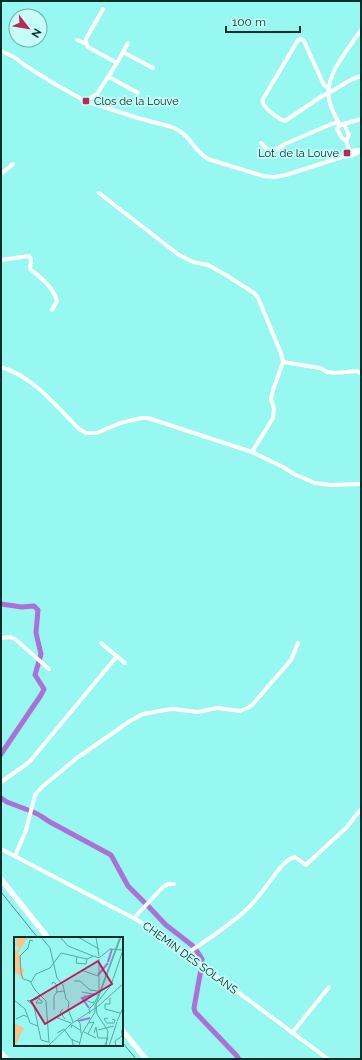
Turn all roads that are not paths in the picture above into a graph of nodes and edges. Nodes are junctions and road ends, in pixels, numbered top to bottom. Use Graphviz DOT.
graph roads {
  1 [pos="103,9"];
  2 [pos="361,30"];
  3 [pos="77,40"];
  4 [pos="128,43"];
  5 [pos="87,44"];
  6 [pos="1,51"];
  7 [pos="123,52"];
  8 [pos="117,63"];
  9 [pos="153,68"];
  10 [pos="361,76"];
  11 [pos="108,77"];
  12 [pos="328,91"];
  13 [pos="138,93"];
  14 [pos="85,101"];
  15 [pos="361,119"];
  16 [pos="340,125"];
  17 [pos="346,141"];
  18 [pos="261,143"];
  19 [pos="361,150"];
  20 [pos="351,154"];
  21 [pos="13,164"];
  22 [pos="1,174"];
  23 [pos="99,193"];
  24 [pos="1,260"];
  25 [pos="52,310"];
  26 [pos="283,362"];
  27 [pos="1,367"];
  28 [pos="361,374"];
  29 [pos="252,452"];
  30 [pos="361,484"];
  31 [pos="1,638"];
  32 [pos="101,643"];
  33 [pos="298,643"];
  34 [pos="117,656"];
  35 [pos="125,663"];
  36 [pos="49,669"];
  37 [pos="1,783"];
  38 [pos="361,808"];
  39 [pos="1,849"];
  40 [pos="15,856"];
  41 [pos="1,879"];
  42 [pos="174,884"];
  43 [pos="134,918"];
  44 [pos="47,937"];
  45 [pos="186,954"];
  46 [pos="329,987"];
  47 [pos="123,1031"];
  48 [pos="292,1033"];
  49 [pos="1,1053"];
  50 [pos="6,1059"];
  51 [pos="146,1059"];
  52 [pos="328,1059"];
  1 -- 5 [label="street"];
  2 -- 12 [label="street"];
  3 -- 5 [label="street"];
  4 -- 7 [label="street"];
  5 -- 8 [label="street"];
  6 -- 14 [label="street"];
  7 -- 8 [label="street"];
  7 -- 9 [label="street"];
  8 -- 11 [label="street"];
  10 -- 12 [label="street"];
  11 -- 13 [label="street"];
  11 -- 14 [label="street"];
  12 -- 12 [label="street"];
  12 -- 16 [label="street"];
  14 -- 20 [label="street"];
  15 -- 16 [label="street"];
  16 -- 17 [label="street"];
  16 -- 17 [label="street"];
  16 -- 18 [label="street"];
  17 -- 20 [label="street"];
  19 -- 20 [label="street"];
  21 -- 22 [label="street"];
  23 -- 26 [label="street"];
  24 -- 25 [label="street"];
  26 -- 28 [label="street"];
  26 -- 29 [label="street"];
  27 -- 29 [label="street"];
  29 -- 30 [label="street"];
  31 -- 36 [label="street"];
  32 -- 34 [label="street"];
  33 -- 40 [label="street"];
  34 -- 35 [label="street"];
  34 -- 37 [label="street"];
  38 -- 45 [label="street"];
  39 -- 40 [label="street, CHEMIN DES SOLANS"];
  40 -- 43 [label="street, CHEMIN DES SOLANS"];
  41 -- 44 [label="street"];
  42 -- 43 [label="street"];
  43 -- 45 [label="street, CHEMIN DES SOLANS"];
  45 -- 48 [label="street, CHEMIN DES SOLANS"];
  46 -- 48 [label="street"];
  47 -- 51 [label="street"];
  48 -- 52 [label="street, CHEMIN DES SOLANS"];
  49 -- 50 [label="main road"];
}
